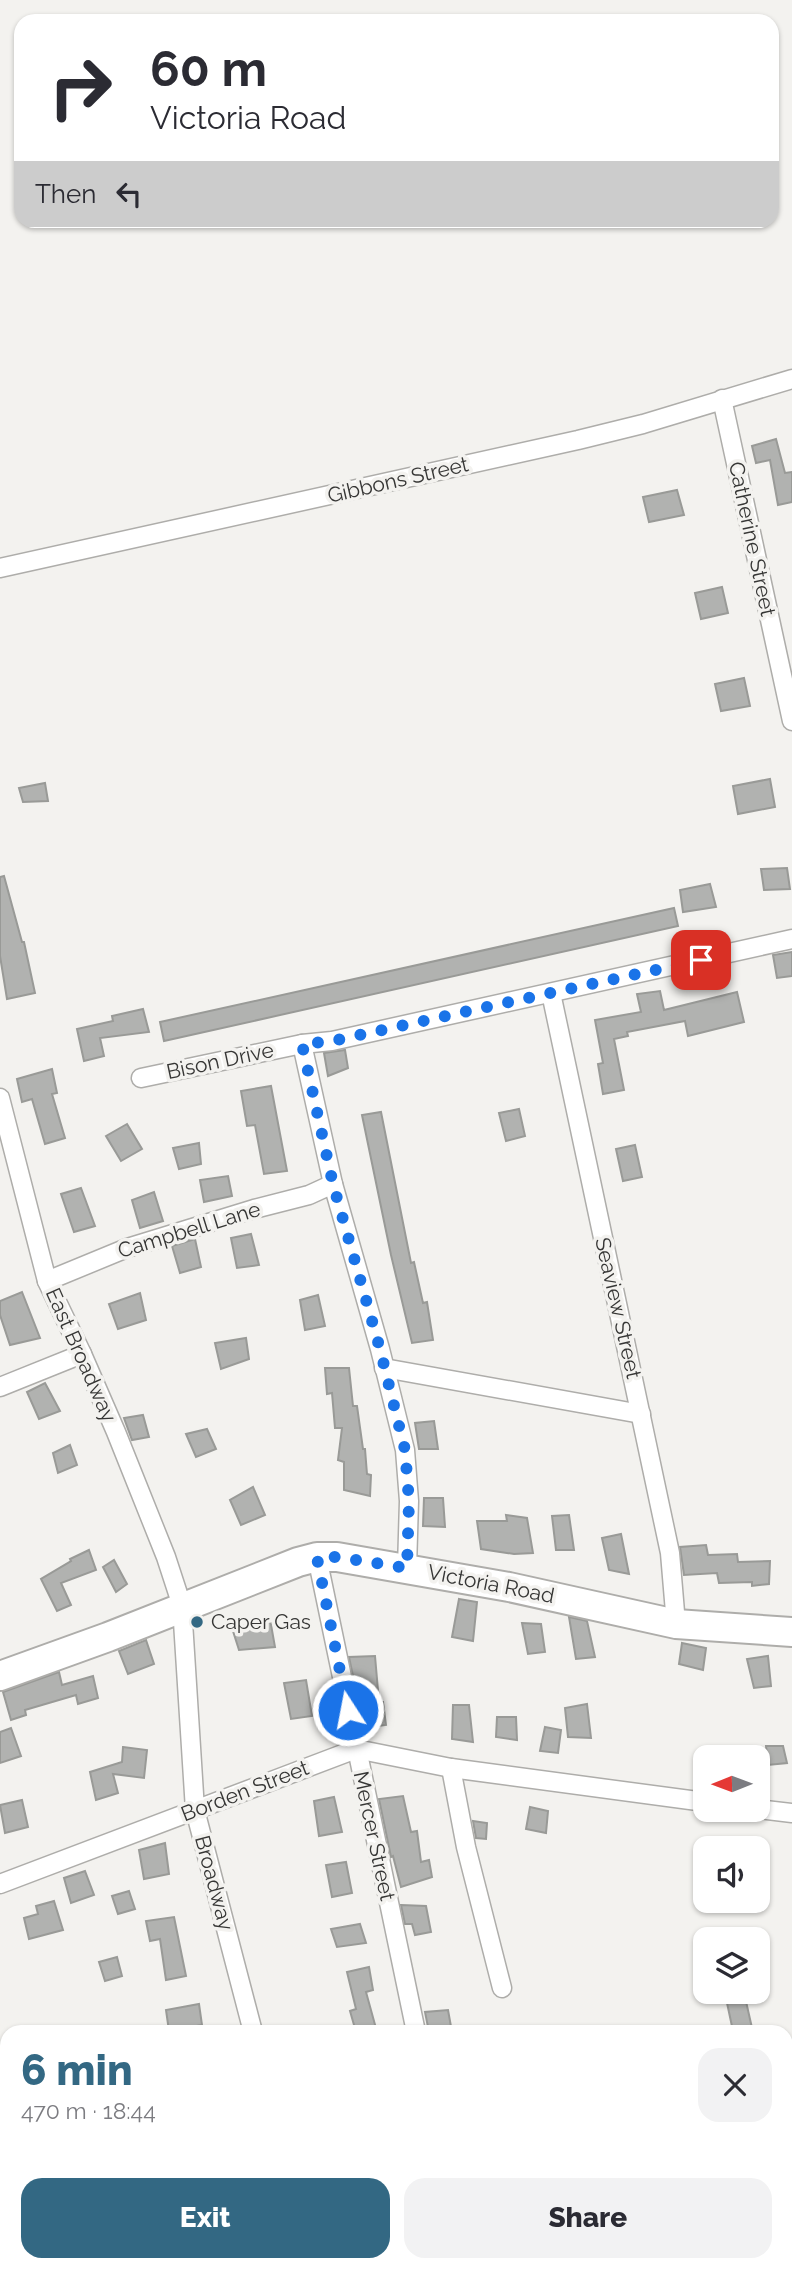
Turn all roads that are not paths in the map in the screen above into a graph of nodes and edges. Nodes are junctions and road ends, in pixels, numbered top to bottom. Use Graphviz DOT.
graph roads {
  1 [pos="792,379"];
  2 [pos="722,399"];
  3 [pos="0,568"];
  4 [pos="792,721"];
  5 [pos="792,939"];
  6 [pos="551,993"];
  7 [pos="302,1044"];
  8 [pos="141,1078"];
  9 [pos="0,1098"];
  10 [pos="333,1184"];
  11 [pos="47,1281"];
  12 [pos="82,1354"];
  13 [pos="384,1368"];
  14 [pos="0,1387"];
  15 [pos="641,1414"];
  16 [pos="317,1558"];
  17 [pos="407,1568"];
  18 [pos="182,1606"];
  19 [pos="677,1624"];
  20 [pos="792,1632"];
  21 [pos="0,1676"];
  22 [pos="356,1749"];
  23 [pos="452,1768"];
  24 [pos="693,1800"];
  25 [pos="195,1810"];
  26 [pos="770,1810"];
  27 [pos="792,1813"];
  28 [pos="0,1884"];
  29 [pos="502,1988"];
  30 [pos="251,2025"];
  31 [pos="415,2025"];
  1 -- 2 [label="street, Gibbons Street"];
  2 -- 3 [label="street, Gibbons Street"];
  2 -- 4 [label="street, Catherine Street"];
  5 -- 6 [label="street, Bison Drive"];
  6 -- 7 [label="street, Bison Drive"];
  6 -- 15 [label="street, Seaview Street"];
  7 -- 8 [label="street, Bison Drive"];
  7 -- 10 [label="street"];
  9 -- 11 [label="street, East Broadway"];
  10 -- 11 [label="street, Campbell Lane"];
  10 -- 13 [label="street"];
  11 -- 12 [label="street, East Broadway"];
  12 -- 14 [label="street"];
  12 -- 18 [label="street, East Broadway"];
  13 -- 15 [label="street"];
  13 -- 17 [label="street"];
  15 -- 19 [label="street, Seaview Street"];
  16 -- 17 [label="main road, Victoria Road"];
  16 -- 18 [label="main road, Victoria Road"];
  16 -- 22 [label="street, Mercer Street"];
  17 -- 19 [label="main road, Victoria Road"];
  18 -- 21 [label="main road, Victoria Road"];
  18 -- 25 [label="street, Broadway"];
  19 -- 20 [label="main road, Victoria Road"];
  22 -- 23 [label="street"];
  22 -- 25 [label="street, Borden Street"];
  22 -- 31 [label="street, Mercer Street"];
  23 -- 24 [label="street"];
  23 -- 29 [label="street"];
  25 -- 28 [label="street, Borden Street"];
  25 -- 30 [label="street, Broadway"];
  26 -- 27 [label="street"];
}
